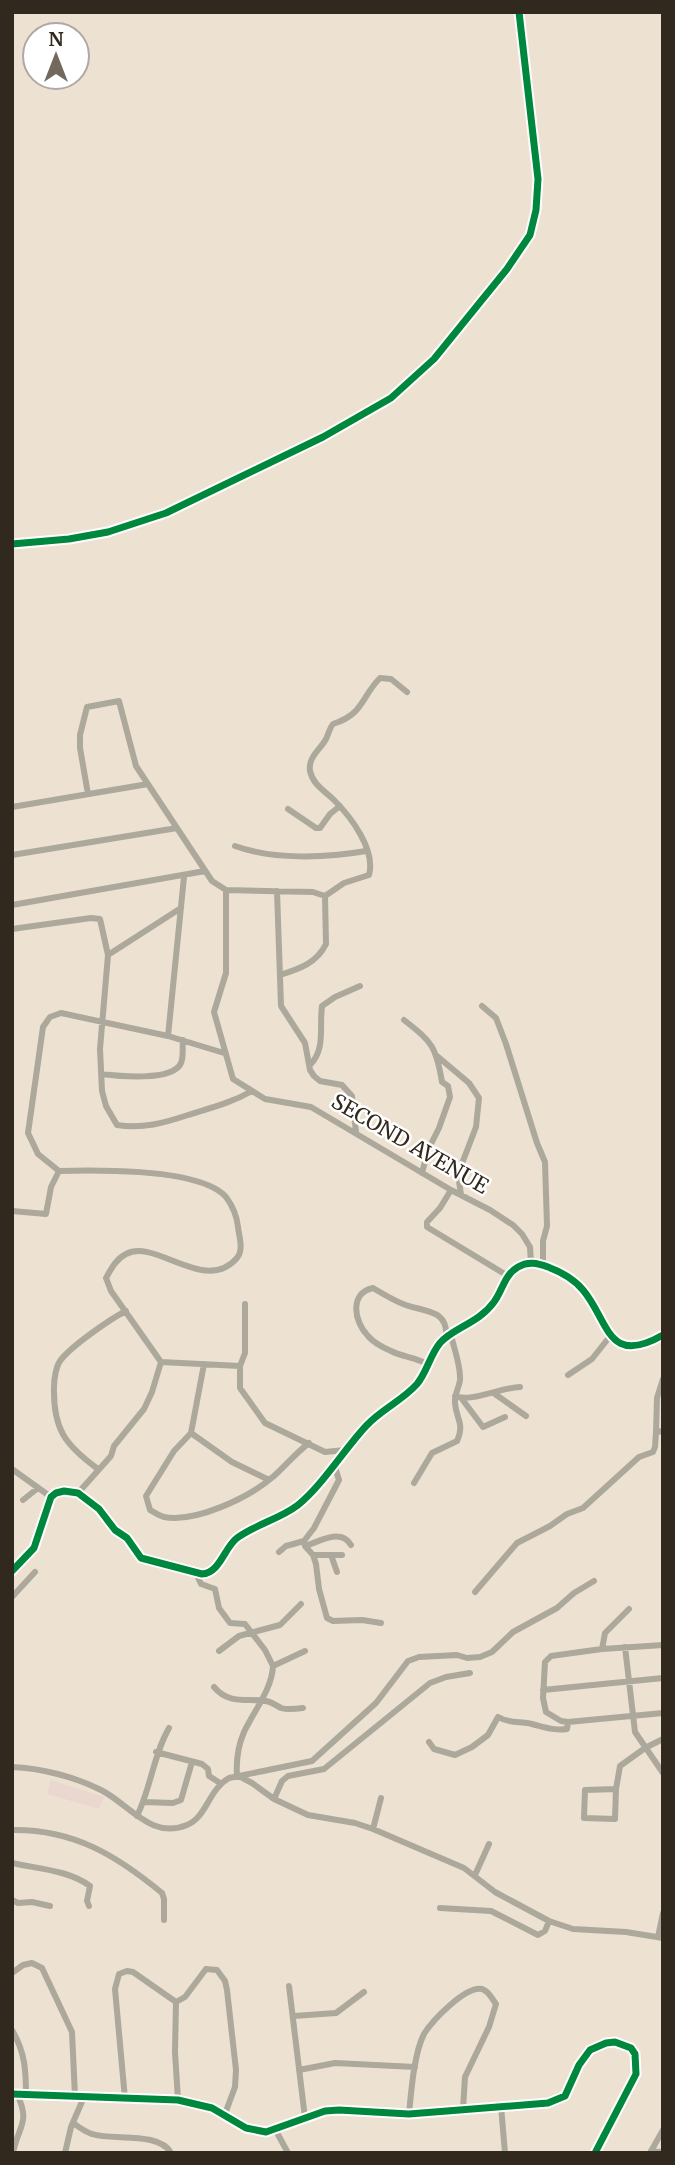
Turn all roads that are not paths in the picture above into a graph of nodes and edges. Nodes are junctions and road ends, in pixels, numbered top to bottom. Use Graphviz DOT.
graph roads {
  1 [pos="519,12"];
  2 [pos="12,544"];
  3 [pos="407,692"];
  4 [pos="148,784"];
  5 [pos="88,794"];
  6 [pos="340,806"];
  7 [pos="12,807"];
  8 [pos="288,809"];
  9 [pos="177,828"];
  10 [pos="235,846"];
  11 [pos="366,851"];
  12 [pos="12,855"];
  13 [pos="205,872"];
  14 [pos="184,877"];
  15 [pos="226,890"];
  16 [pos="277,891"];
  17 [pos="325,896"];
  18 [pos="12,905"];
  19 [pos="181,908"];
  20 [pos="12,929"];
  21 [pos="108,955"];
  22 [pos="280,975"];
  23 [pos="360,986"];
  24 [pos="482,1006"];
  25 [pos="102,1020"];
  26 [pos="404,1020"];
  27 [pos="168,1036"];
  28 [pos="183,1040"];
  29 [pos="225,1053"];
  30 [pos="437,1056"];
  31 [pos="310,1065"];
  32 [pos="101,1074"];
  33 [pos="251,1091"];
  34 [pos="356,1132"];
  35 [pos="59,1171"];
  36 [pos="422,1173"];
  37 [pos="451,1190"];
  38 [pos="461,1195"];
  39 [pos="12,1210"];
  40 [pos="531,1263"];
  41 [pos="543,1266"];
  42 [pos="508,1276"];
  43 [pos="244,1304"];
  44 [pos="126,1311"];
  45 [pos="611,1335"];
  46 [pos="449,1336"];
  47 [pos="662,1338"];
  48 [pos="160,1362"];
  49 [pos="204,1364"];
  50 [pos="428,1364"];
  51 [pos="240,1366"];
  52 [pos="568,1375"];
  53 [pos="663,1379"];
  54 [pos="520,1388"];
  55 [pos="493,1393"];
  56 [pos="459,1397"];
  57 [pos="526,1416"];
  58 [pos="505,1418"];
  59 [pos="659,1432"];
  60 [pos="191,1433"];
  61 [pos="309,1443"];
  62 [pos="345,1450"];
  63 [pos="334,1464"];
  64 [pos="12,1469"];
  65 [pos="98,1469"];
  66 [pos="269,1480"];
  67 [pos="414,1483"];
  68 [pos="38,1488"];
  69 [pos="78,1493"];
  70 [pos="51,1497"];
  71 [pos="23,1500"];
  72 [pos="304,1544"];
  73 [pos="351,1545"];
  74 [pos="279,1552"];
  75 [pos="313,1555"];
  76 [pos="331,1555"];
  77 [pos="342,1555"];
  78 [pos="12,1571"];
  79 [pos="36,1572"];
  80 [pos="337,1572"];
  81 [pos="196,1573"];
  82 [pos="594,1581"];
  83 [pos="475,1592"];
  84 [pos="12,1597"];
  85 [pos="301,1604"];
  86 [pos="629,1609"];
  87 [pos="381,1623"];
  88 [pos="252,1632"];
  89 [pos="663,1645"];
  90 [pos="625,1647"];
  91 [pos="602,1649"];
  92 [pos="219,1651"];
  93 [pos="305,1651"];
  94 [pos="273,1666"];
  95 [pos="470,1673"];
  96 [pos="663,1678"];
  97 [pos="628,1681"];
  98 [pos="214,1687"];
  99 [pos="542,1690"];
  100 [pos="262,1700"];
  101 [pos="303,1709"];
  102 [pos="663,1713"];
  103 [pos="632,1715"];
  104 [pos="568,1722"];
  105 [pos="169,1728"];
  106 [pos="663,1739"];
  107 [pos="429,1742"];
  108 [pos="645,1748"];
  109 [pos="156,1752"];
  110 [pos="192,1762"];
  111 [pos="12,1767"];
  112 [pos="663,1773"];
  113 [pos="237,1776"];
  114 [pos="220,1783"];
  115 [pos="616,1790"];
  116 [pos="381,1798"];
  117 [pos="274,1799"];
  118 [pos="144,1802"];
  119 [pos="137,1816"];
  120 [pos="373,1829"];
  121 [pos="12,1830"];
  122 [pos="489,1844"];
  123 [pos="12,1863"];
  124 [pos="475,1875"];
  125 [pos="12,1900"];
  126 [pos="50,1906"];
  127 [pos="89,1906"];
  128 [pos="440,1908"];
  129 [pos="663,1913"];
  130 [pos="164,1920"];
  131 [pos="549,1922"];
  132 [pos="661,1937"];
  133 [pos="12,1973"];
  134 [pos="289,1986"];
  135 [pos="364,1992"];
  136 [pos="176,2002"];
  137 [pos="294,2016"];
  138 [pos="12,2030"];
  139 [pos="415,2067"];
  140 [pos="299,2070"];
  141 [pos="15,2094"];
  142 [pos="26,2095"];
  143 [pos="75,2096"];
  144 [pos="84,2097"];
  145 [pos="125,2099"];
  146 [pos="178,2100"];
  147 [pos="501,2106"];
  148 [pos="463,2109"];
  149 [pos="225,2114"];
  150 [pos="409,2114"];
  151 [pos="304,2118"];
  152 [pos="72,2123"];
  153 [pos="275,2129"];
  154 [pos="663,2130"];
  155 [pos="650,2152"];
  156 [pos="663,2152"];
  157 [pos="13,2153"];
  158 [pos="65,2153"];
  159 [pos="171,2153"];
  160 [pos="288,2153"];
  161 [pos="505,2153"];
  162 [pos="595,2153"];
  1 -- 2 [label="street"];
  3 -- 6 [label="street"];
  4 -- 5 [label="street"];
  4 -- 5 [label="street"];
  4 -- 9 [label="street"];
  5 -- 7 [label="street"];
  6 -- 8 [label="street"];
  6 -- 11 [label="street"];
  9 -- 12 [label="street"];
  9 -- 13 [label="street"];
  10 -- 11 [label="street"];
  11 -- 17 [label="street"];
  13 -- 14 [label="street"];
  13 -- 15 [label="street"];
  14 -- 18 [label="street"];
  14 -- 19 [label="street"];
  15 -- 16 [label="street"];
  15 -- 29 [label="street, SECOND AVENUE"];
  16 -- 17 [label="street"];
  16 -- 22 [label="street"];
  17 -- 22 [label="street"];
  19 -- 21 [label="street"];
  19 -- 27 [label="street"];
  20 -- 21 [label="street"];
  21 -- 25 [label="street"];
  22 -- 31 [label="street"];
  23 -- 31 [label="street"];
  24 -- 41 [label="street"];
  25 -- 27 [label="street"];
  25 -- 32 [label="street"];
  25 -- 35 [label="street"];
  26 -- 30 [label="street"];
  27 -- 28 [label="street"];
  28 -- 29 [label="street"];
  28 -- 32 [label="street"];
  29 -- 33 [label="street, SECOND AVENUE"];
  30 -- 36 [label="street"];
  30 -- 38 [label="street"];
  31 -- 34 [label="street"];
  32 -- 33 [label="street"];
  33 -- 34 [label="street, SECOND AVENUE"];
  34 -- 36 [label="street, SECOND AVENUE"];
  35 -- 39 [label="street"];
  35 -- 44 [label="street"];
  36 -- 37 [label="street, SECOND AVENUE"];
  37 -- 38 [label="street, SECOND AVENUE"];
  37 -- 42 [label="street"];
  38 -- 40 [label="street, SECOND AVENUE"];
  40 -- 41 [label="street"];
  40 -- 42 [label="street"];
  41 -- 45 [label="street"];
  42 -- 46 [label="street"];
  43 -- 51 [label="street"];
  44 -- 48 [label="street"];
  44 -- 65 [label="street"];
  45 -- 47 [label="street"];
  45 -- 52 [label="street"];
  46 -- 50 [label="street"];
  46 -- 50 [label="street"];
  46 -- 56 [label="street"];
  48 -- 49 [label="street"];
  48 -- 65 [label="street"];
  49 -- 51 [label="street"];
  49 -- 60 [label="street"];
  50 -- 62 [label="street"];
  51 -- 61 [label="street"];
  53 -- 59 [label="street"];
  54 -- 55 [label="street"];
  55 -- 56 [label="street"];
  55 -- 57 [label="street"];
  56 -- 58 [label="street"];
  56 -- 67 [label="street"];
  59 -- 83 [label="street"];
  60 -- 66 [label="street"];
  60 -- 66 [label="street"];
  61 -- 62 [label="street"];
  61 -- 66 [label="street"];
  62 -- 63 [label="street"];
  63 -- 72 [label="street"];
  63 -- 81 [label="street"];
  64 -- 68 [label="street"];
  65 -- 69 [label="street"];
  68 -- 70 [label="street"];
  68 -- 71 [label="street"];
  69 -- 70 [label="street"];
  69 -- 81 [label="street"];
  70 -- 78 [label="street"];
  72 -- 73 [label="street"];
  72 -- 74 [label="street"];
  72 -- 75 [label="street"];
  75 -- 76 [label="street"];
  75 -- 87 [label="street"];
  76 -- 77 [label="street"];
  76 -- 80 [label="street"];
  79 -- 84 [label="street"];
  81 -- 88 [label="street"];
  82 -- 113 [label="street"];
  85 -- 88 [label="street"];
  86 -- 91 [label="street"];
  88 -- 92 [label="street"];
  88 -- 94 [label="street"];
  89 -- 90 [label="street"];
  90 -- 91 [label="street"];
  90 -- 97 [label="street"];
  91 -- 99 [label="street"];
  93 -- 94 [label="street"];
  94 -- 100 [label="street"];
  95 -- 117 [label="street"];
  96 -- 97 [label="street"];
  97 -- 99 [label="street"];
  97 -- 103 [label="street"];
  98 -- 100 [label="street"];
  99 -- 104 [label="street"];
  100 -- 101 [label="street"];
  100 -- 113 [label="street"];
  102 -- 103 [label="street"];
  103 -- 104 [label="street"];
  103 -- 108 [label="street"];
  104 -- 107 [label="street"];
  105 -- 109 [label="street"];
  106 -- 108 [label="street"];
  108 -- 112 [label="street"];
  108 -- 115 [label="street"];
  109 -- 110 [label="street"];
  109 -- 118 [label="street"];
  110 -- 114 [label="street"];
  110 -- 118 [label="street"];
  111 -- 119 [label="street"];
  113 -- 114 [label="street"];
  113 -- 117 [label="street"];
  114 -- 119 [label="street"];
  115 -- 115 [label="street"];
  116 -- 120 [label="street"];
  117 -- 120 [label="street"];
  118 -- 119 [label="street"];
  120 -- 124 [label="street"];
  121 -- 130 [label="street"];
  122 -- 124 [label="street"];
  123 -- 127 [label="street"];
  124 -- 131 [label="street"];
  125 -- 126 [label="street"];
  128 -- 131 [label="street"];
  129 -- 132 [label="street"];
  131 -- 132 [label="street"];
  133 -- 143 [label="street"];
  134 -- 137 [label="street"];
  135 -- 137 [label="street"];
  136 -- 145 [label="street"];
  136 -- 146 [label="street"];
  136 -- 149 [label="street"];
  137 -- 140 [label="street"];
  138 -- 142 [label="street"];
  139 -- 140 [label="street"];
  139 -- 148 [label="street"];
  139 -- 150 [label="street"];
  140 -- 151 [label="street"];
  141 -- 142 [label="street"];
  141 -- 157 [label="street"];
  142 -- 143 [label="street"];
  143 -- 144 [label="street"];
  144 -- 145 [label="street"];
  144 -- 152 [label="street"];
  145 -- 146 [label="street"];
  146 -- 149 [label="street"];
  147 -- 148 [label="street"];
  147 -- 161 [label="street"];
  147 -- 162 [label="street"];
  148 -- 150 [label="street"];
  149 -- 153 [label="street"];
  150 -- 151 [label="street"];
  151 -- 153 [label="street"];
  152 -- 158 [label="street"];
  152 -- 159 [label="street"];
  153 -- 160 [label="street"];
  154 -- 155 [label="street"];
  155 -- 156 [label="street"];
}
